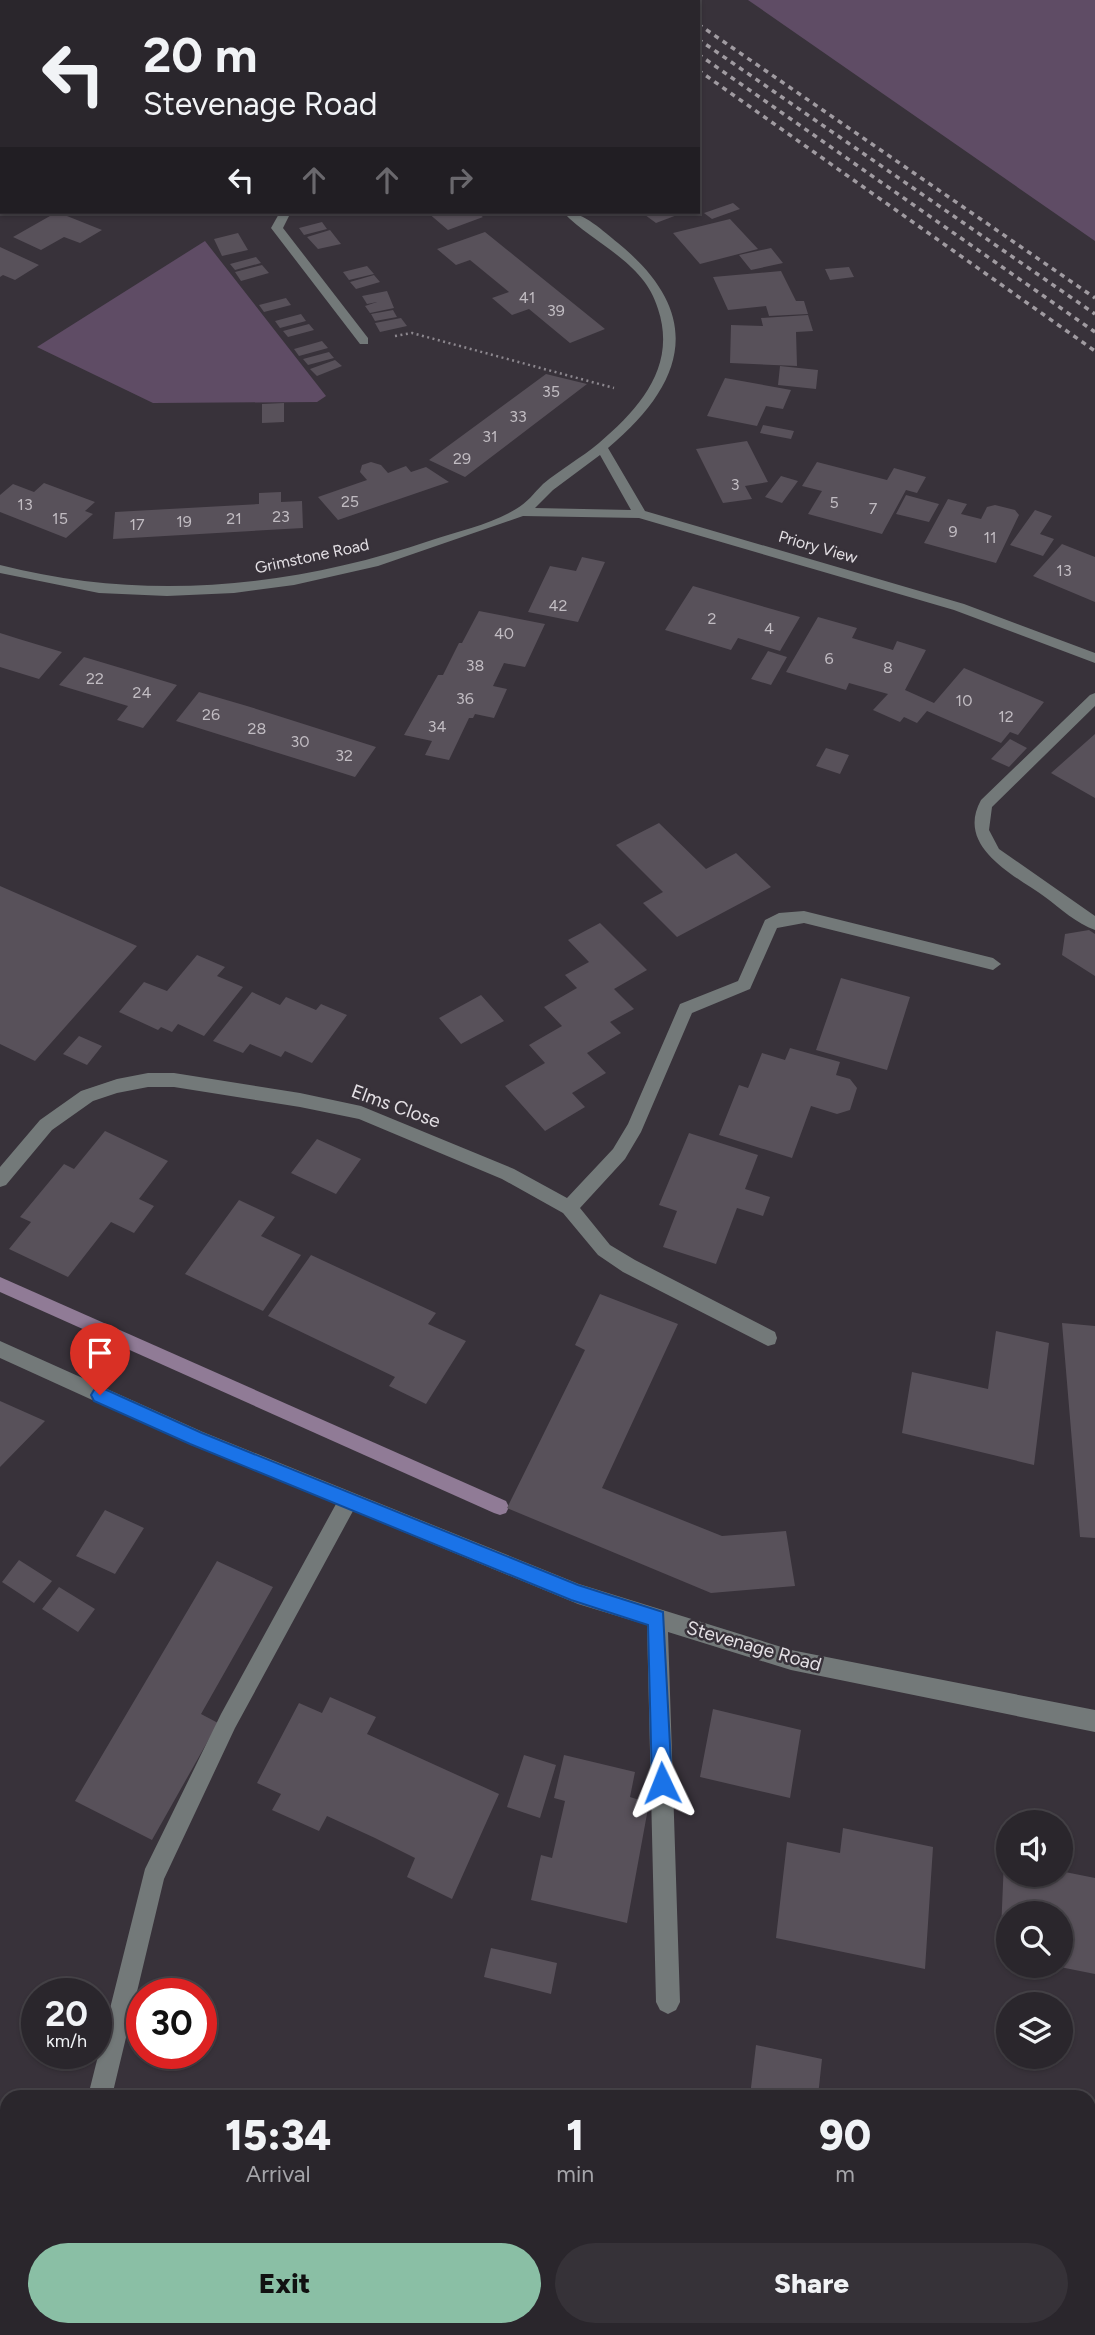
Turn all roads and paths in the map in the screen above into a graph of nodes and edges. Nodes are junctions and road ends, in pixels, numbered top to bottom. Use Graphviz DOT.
graph roads {
  1 [pos="284,214"];
  2 [pos="572,214"];
  3 [pos="363,341"];
  4 [pos="649,400"];
  5 [pos="603,450"];
  6 [pos="522,512"];
  7 [pos="640,514"];
  8 [pos="0,569"];
  9 [pos="1095,658"];
  10 [pos="1095,698"];
  11 [pos="1095,924"];
  12 [pos="993,964"];
  13 [pos="2,1174"];
  14 [pos="569,1208"];
  15 [pos="768,1338"];
  16 [pos="0,1349"];
  17 [pos="348,1501"];
  18 [pos="657,1618"];
  19 [pos="1095,1721"];
  20 [pos="668,2002"];
  21 [pos="101,2090"];
  1 -- 3 [label="street"];
  2 -- 4 [label="street, Grimstone Road"];
  3 -- 4 [label="path"];
  4 -- 5 [label="street, Grimstone Road"];
  5 -- 6 [label="street, Grimstone Road"];
  5 -- 7 [label="street"];
  6 -- 7 [label="street, Priory View"];
  6 -- 8 [label="street, Grimstone Road"];
  7 -- 9 [label="street, Priory View"];
  10 -- 11 [label="street"];
  12 -- 14 [label="street"];
  13 -- 14 [label="street, Elms Close"];
  14 -- 15 [label="street"];
  16 -- 17 [label="street, Stevenage Road"];
  17 -- 18 [label="street, Stevenage Road"];
  17 -- 21 [label="street"];
  18 -- 19 [label="street, Stevenage Road"];
  18 -- 20 [label="street"];
}
